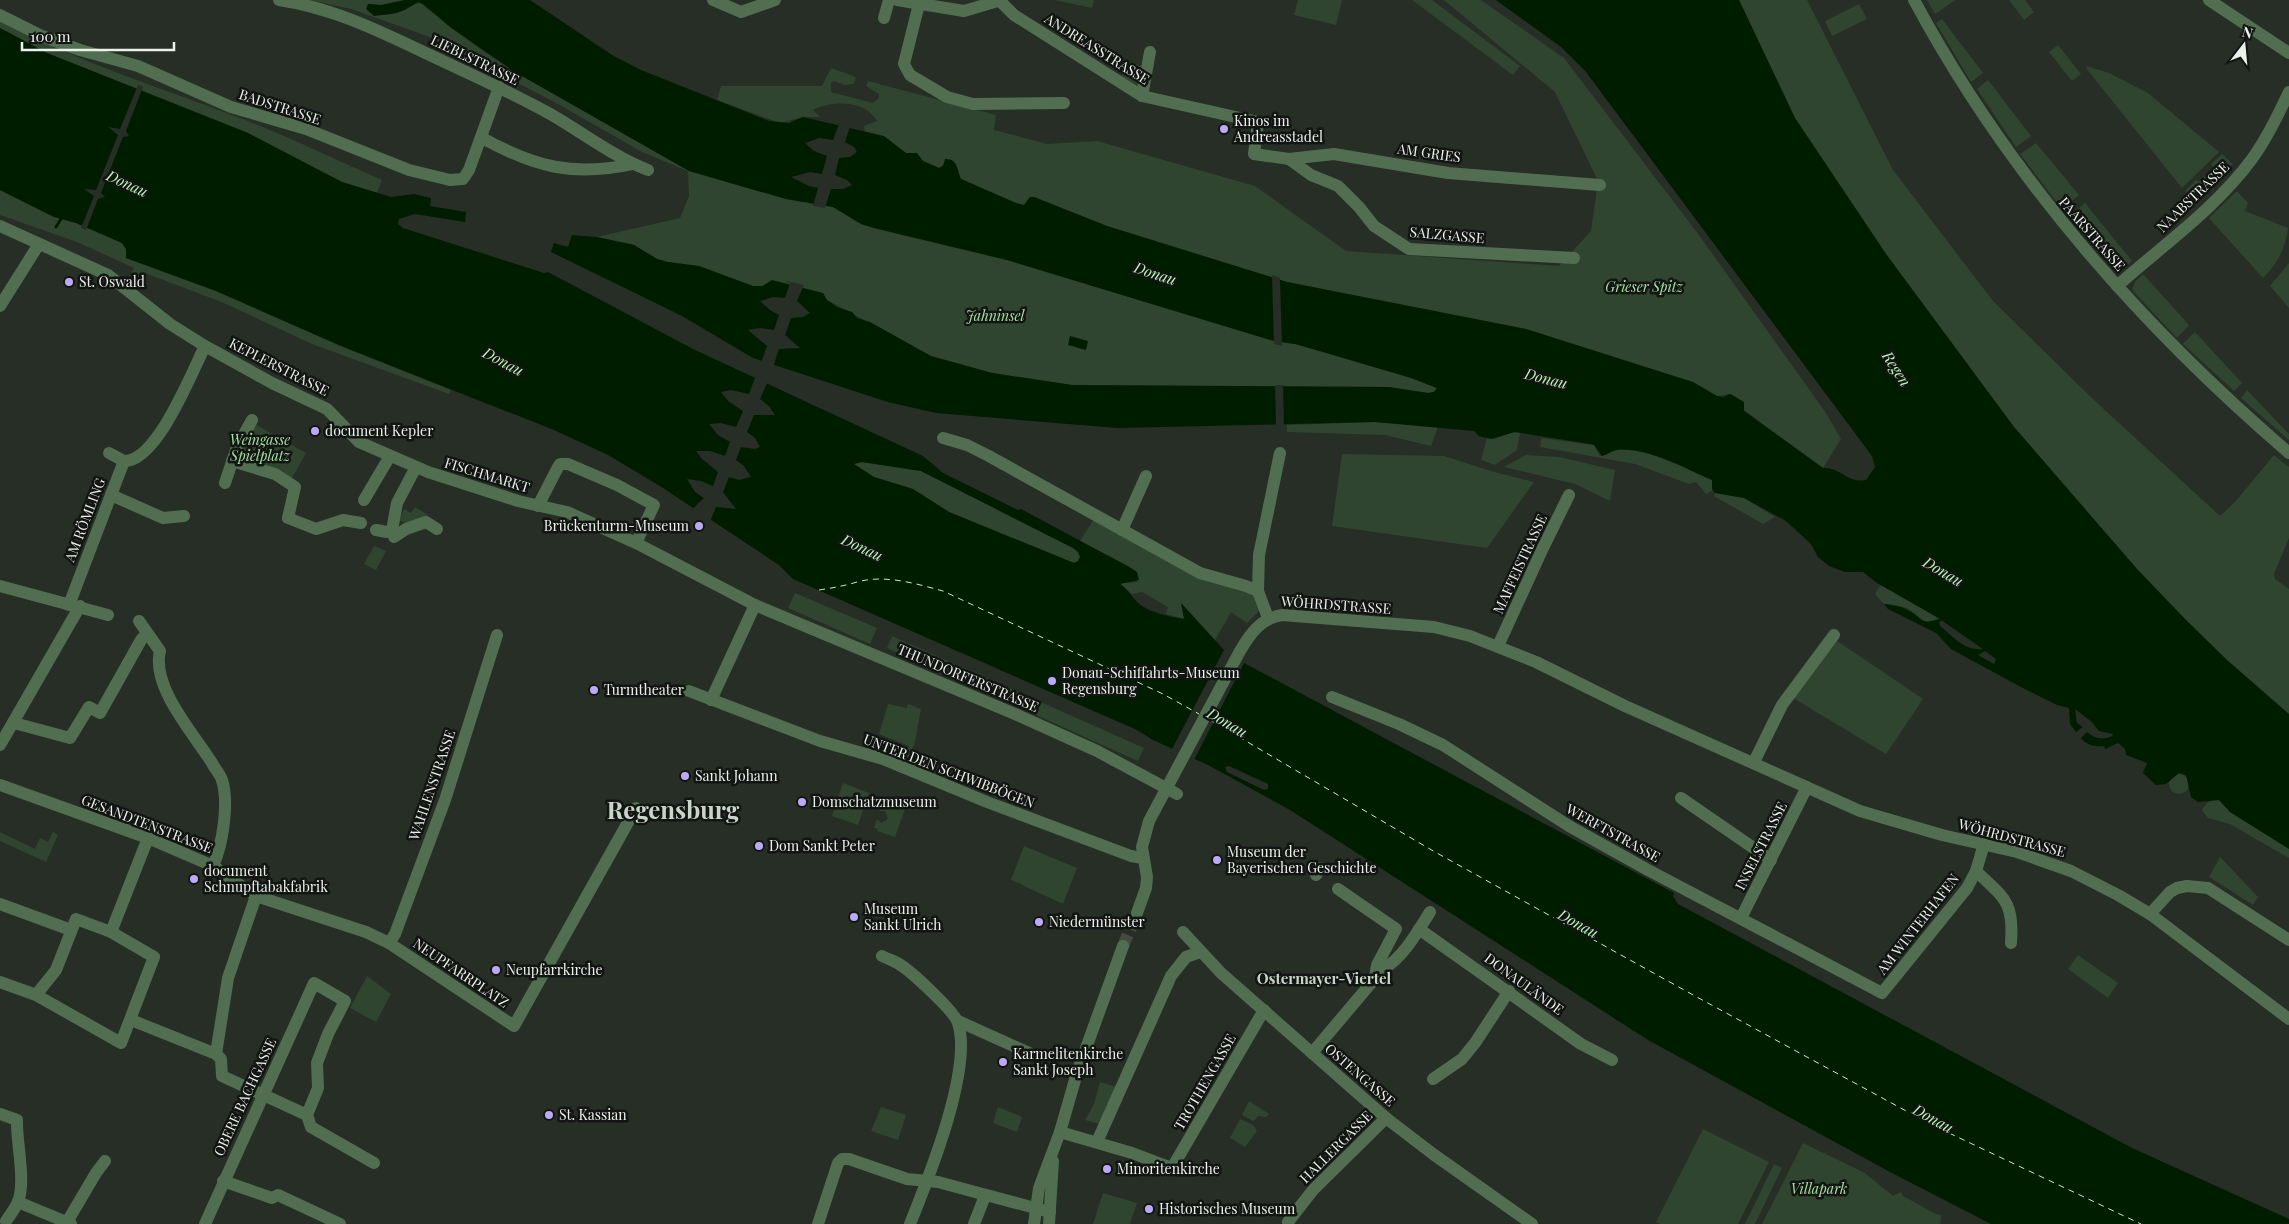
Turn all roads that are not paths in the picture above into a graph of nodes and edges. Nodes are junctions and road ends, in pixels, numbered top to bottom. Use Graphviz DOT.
graph roads {
  1 [pos="279,0"];
  2 [pos="713,0"];
  3 [pos="775,0"];
  4 [pos="889,0"];
  5 [pos="897,0"];
  6 [pos="1914,0"];
  7 [pos="2209,0"];
  8 [pos="1001,1"];
  9 [pos="919,4"];
  10 [pos="0,14"];
  11 [pos="884,18"];
  12 [pos="1150,52"];
  13 [pos="2289,53"];
  14 [pos="499,87"];
  15 [pos="2289,92"];
  16 [pos="1142,96"];
  17 [pos="1064,103"];
  18 [pos="482,138"];
  19 [pos="1254,154"];
  20 [pos="1289,160"];
  21 [pos="634,164"];
  22 [pos="648,170"];
  23 [pos="1600,185"];
  24 [pos="0,226"];
  25 [pos="39,244"];
  26 [pos="1574,258"];
  27 [pos="2117,286"];
  28 [pos="0,306"];
  29 [pos="205,346"];
  30 [pos="252,420"];
  31 [pos="944,438"];
  32 [pos="109,453"];
  33 [pos="1280,453"];
  34 [pos="2289,453"];
  35 [pos="390,456"];
  36 [pos="124,461"];
  37 [pos="232,461"];
  38 [pos="422,469"];
  39 [pos="1146,476"];
  40 [pos="225,483"];
  41 [pos="111,495"];
  42 [pos="1569,495"];
  43 [pos="364,500"];
  44 [pos="538,506"];
  45 [pos="184,516"];
  46 [pos="357,522"];
  47 [pos="437,529"];
  48 [pos="376,530"];
  49 [pos="1122,530"];
  50 [pos="394,537"];
  51 [pos="636,543"];
  52 [pos="0,586"];
  53 [pos="1258,591"];
  54 [pos="755,605"];
  55 [pos="75,606"];
  56 [pos="108,615"];
  57 [pos="1268,618"];
  58 [pos="139,621"];
  59 [pos="147,634"];
  60 [pos="497,635"];
  61 [pos="1834,635"];
  62 [pos="1498,646"];
  63 [pos="689,692"];
  64 [pos="1332,697"];
  65 [pos="711,700"];
  66 [pos="14,722"];
  67 [pos="0,745"];
  68 [pos="1754,762"];
  69 [pos="0,785"];
  70 [pos="1165,787"];
  71 [pos="1807,787"];
  72 [pos="1177,794"];
  73 [pos="1681,798"];
  74 [pos="636,808"];
  75 [pos="148,838"];
  76 [pos="1984,844"];
  77 [pos="1143,858"];
  78 [pos="1771,860"];
  79 [pos="213,866"];
  80 [pos="1976,871"];
  81 [pos="1338,889"];
  82 [pos="256,896"];
  83 [pos="0,904"];
  84 [pos="1430,912"];
  85 [pos="1137,914"];
  86 [pos="2150,914"];
  87 [pos="1741,918"];
  88 [pos="333,922"];
  89 [pos="73,924"];
  90 [pos="1419,929"];
  91 [pos="111,932"];
  92 [pos="1183,932"];
  93 [pos="2289,940"];
  94 [pos="389,942"];
  95 [pos="2011,943"];
  96 [pos="1124,946"];
  97 [pos="1200,952"];
  98 [pos="882,956"];
  99 [pos="1375,978"];
  100 [pos="0,982"];
  101 [pos="1509,991"];
  102 [pos="1882,993"];
  103 [pos="36,995"];
  104 [pos="1264,1010"];
  105 [pos="2289,1019"];
  106 [pos="131,1020"];
  107 [pos="958,1021"];
  108 [pos="1029,1053"];
  109 [pos="1312,1053"];
  110 [pos="216,1054"];
  111 [pos="1612,1060"];
  112 [pos="1433,1079"];
  113 [pos="263,1096"];
  114 [pos="0,1114"];
  115 [pos="307,1115"];
  116 [pos="1386,1118"];
  117 [pos="1060,1132"];
  118 [pos="1097,1142"];
  119 [pos="1054,1149"];
  120 [pos="105,1161"];
  121 [pos="374,1163"];
  122 [pos="223,1181"];
  123 [pos="928,1181"];
  124 [pos="985,1196"];
  125 [pos="18,1202"];
  126 [pos="1035,1208"];
  127 [pos="1049,1218"];
  128 [pos="7,1221"];
  129 [pos="1524,1222"];
  130 [pos="69,1223"];
  131 [pos="335,1223"];
  132 [pos="1289,1223"];
  133 [pos="206,1224"];
  134 [pos="818,1224"];
  135 [pos="910,1224"];
  136 [pos="974,1224"];
  137 [pos="1034,1224"];
  1 -- 14 [label="street, LIEBLSTRASSE"];
  2 -- 3 [label="street"];
  4 -- 11 [label="street"];
  5 -- 9 [label="street, ANDREASSTRASSE"];
  6 -- 27 [label="street, PAARSTRASSE"];
  7 -- 13 [label="street"];
  8 -- 9 [label="street, ANDREASSTRASSE"];
  8 -- 16 [label="street, ANDREASSTRASSE"];
  9 -- 17 [label="street"];
  10 -- 18 [label="street, BADSTRASSE"];
  12 -- 16 [label="street"];
  14 -- 18 [label="street, BADSTRASSE"];
  14 -- 21 [label="street, LIEBLSTRASSE"];
  15 -- 27 [label="street, NAABSTRASSE"];
  16 -- 19 [label="street, ANDREASSTRASSE"];
  18 -- 21 [label="street"];
  19 -- 20 [label="street, AM GRIES"];
  20 -- 23 [label="street, AM GRIES"];
  20 -- 26 [label="street, SALZGASSE"];
  21 -- 22 [label="street, LIEBLSTRASSE"];
  24 -- 25 [label="street, KEPLERSTRASSE"];
  25 -- 28 [label="street"];
  25 -- 29 [label="street, KEPLERSTRASSE"];
  27 -- 34 [label="street, PAARSTRASSE"];
  29 -- 35 [label="street, KEPLERSTRASSE"];
  29 -- 36 [label="street"];
  30 -- 37 [label="street"];
  31 -- 49 [label="street"];
  32 -- 36 [label="street"];
  33 -- 53 [label="street"];
  35 -- 38 [label="street, KEPLERSTRASSE"];
  35 -- 43 [label="street"];
  36 -- 41 [label="street, AM RÖMLING"];
  37 -- 40 [label="street"];
  37 -- 46 [label="street"];
  38 -- 44 [label="street, FISCHMARKT"];
  38 -- 48 [label="street"];
  39 -- 49 [label="street"];
  41 -- 45 [label="street"];
  41 -- 55 [label="street, AM RÖMLING"];
  42 -- 62 [label="street, MAFFEISTRASSE"];
  44 -- 51 [label="street, FISCHMARKT"];
  44 -- 51 [label="street"];
  47 -- 50 [label="street"];
  49 -- 53 [label="street"];
  51 -- 54 [label="street, THUNDORFERSTRASSE"];
  52 -- 55 [label="street"];
  53 -- 57 [label="street, WÖHRDSTRASSE"];
  54 -- 65 [label="street"];
  54 -- 70 [label="street, THUNDORFERSTRASSE"];
  55 -- 56 [label="street"];
  55 -- 66 [label="street, AM RÖMLING"];
  57 -- 62 [label="street, WÖHRDSTRASSE"];
  57 -- 70 [label="street"];
  58 -- 59 [label="street"];
  59 -- 66 [label="street"];
  59 -- 79 [label="street"];
  60 -- 94 [label="street, WAHLENSTRASSE"];
  61 -- 68 [label="street"];
  62 -- 68 [label="street, WÖHRDSTRASSE"];
  63 -- 65 [label="street, UNTER DEN SCHWIBBÖGEN"];
  64 -- 87 [label="street, WERFTSTRASSE"];
  65 -- 77 [label="street, UNTER DEN SCHWIBBÖGEN"];
  66 -- 67 [label="street, AM RÖMLING"];
  68 -- 71 [label="street, WÖHRDSTRASSE"];
  69 -- 75 [label="street, GESANDTENSTRASSE"];
  70 -- 72 [label="street, THUNDORFERSTRASSE"];
  70 -- 77 [label="street"];
  71 -- 76 [label="street, WÖHRDSTRASSE"];
  71 -- 78 [label="street, INSELSTRASSE"];
  73 -- 78 [label="street"];
  74 -- 94 [label="street, NEUPFARRPLATZ"];
  75 -- 79 [label="street, GESANDTENSTRASSE"];
  75 -- 91 [label="street"];
  76 -- 80 [label="street, AM WINTERHAFEN"];
  76 -- 86 [label="street, WÖHRDSTRASSE"];
  77 -- 85 [label="street"];
  78 -- 87 [label="street, INSELSTRASSE"];
  79 -- 82 [label="street, GESANDTENSTRASSE"];
  80 -- 95 [label="street"];
  80 -- 102 [label="street, AM WINTERHAFEN"];
  81 -- 99 [label="street"];
  82 -- 88 [label="street, GESANDTENSTRASSE"];
  82 -- 110 [label="street"];
  83 -- 89 [label="street"];
  84 -- 90 [label="street"];
  86 -- 93 [label="street"];
  86 -- 105 [label="street, WÖHRDSTRASSE"];
  87 -- 102 [label="street, WERFTSTRASSE"];
  88 -- 94 [label="street, NEUPFARRPLATZ"];
  89 -- 91 [label="street"];
  89 -- 103 [label="street"];
  90 -- 99 [label="street"];
  90 -- 101 [label="street, DONAULÄNDE"];
  91 -- 106 [label="street"];
  92 -- 97 [label="street, OSTENGASSE"];
  96 -- 117 [label="street"];
  97 -- 104 [label="street, OSTENGASSE"];
  97 -- 118 [label="street"];
  98 -- 107 [label="street"];
  99 -- 109 [label="street"];
  100 -- 103 [label="street"];
  101 -- 111 [label="street, DONAULÄNDE"];
  101 -- 112 [label="street"];
  103 -- 106 [label="street"];
  104 -- 109 [label="street, OSTENGASSE"];
  104 -- 118 [label="street, TROTHENGASSE"];
  106 -- 110 [label="street"];
  107 -- 108 [label="street"];
  107 -- 123 [label="street"];
  109 -- 116 [label="street, OSTENGASSE"];
  110 -- 113 [label="street"];
  113 -- 115 [label="street"];
  113 -- 115 [label="street, OBERE BACHGASSE"];
  113 -- 122 [label="street, OBERE BACHGASSE"];
  114 -- 125 [label="street"];
  115 -- 121 [label="street"];
  116 -- 129 [label="street, OSTENGASSE"];
  116 -- 132 [label="street, HALLERGASSE"];
  117 -- 118 [label="street"];
  117 -- 119 [label="street"];
  119 -- 126 [label="street"];
  119 -- 127 [label="street"];
  120 -- 130 [label="street"];
  122 -- 131 [label="street"];
  122 -- 133 [label="street, OBERE BACHGASSE"];
  123 -- 124 [label="street"];
  123 -- 134 [label="street"];
  123 -- 135 [label="street"];
  124 -- 126 [label="street"];
  124 -- 136 [label="street"];
  125 -- 128 [label="street"];
  125 -- 130 [label="street"];
  126 -- 127 [label="street"];
  126 -- 137 [label="street"];
}
